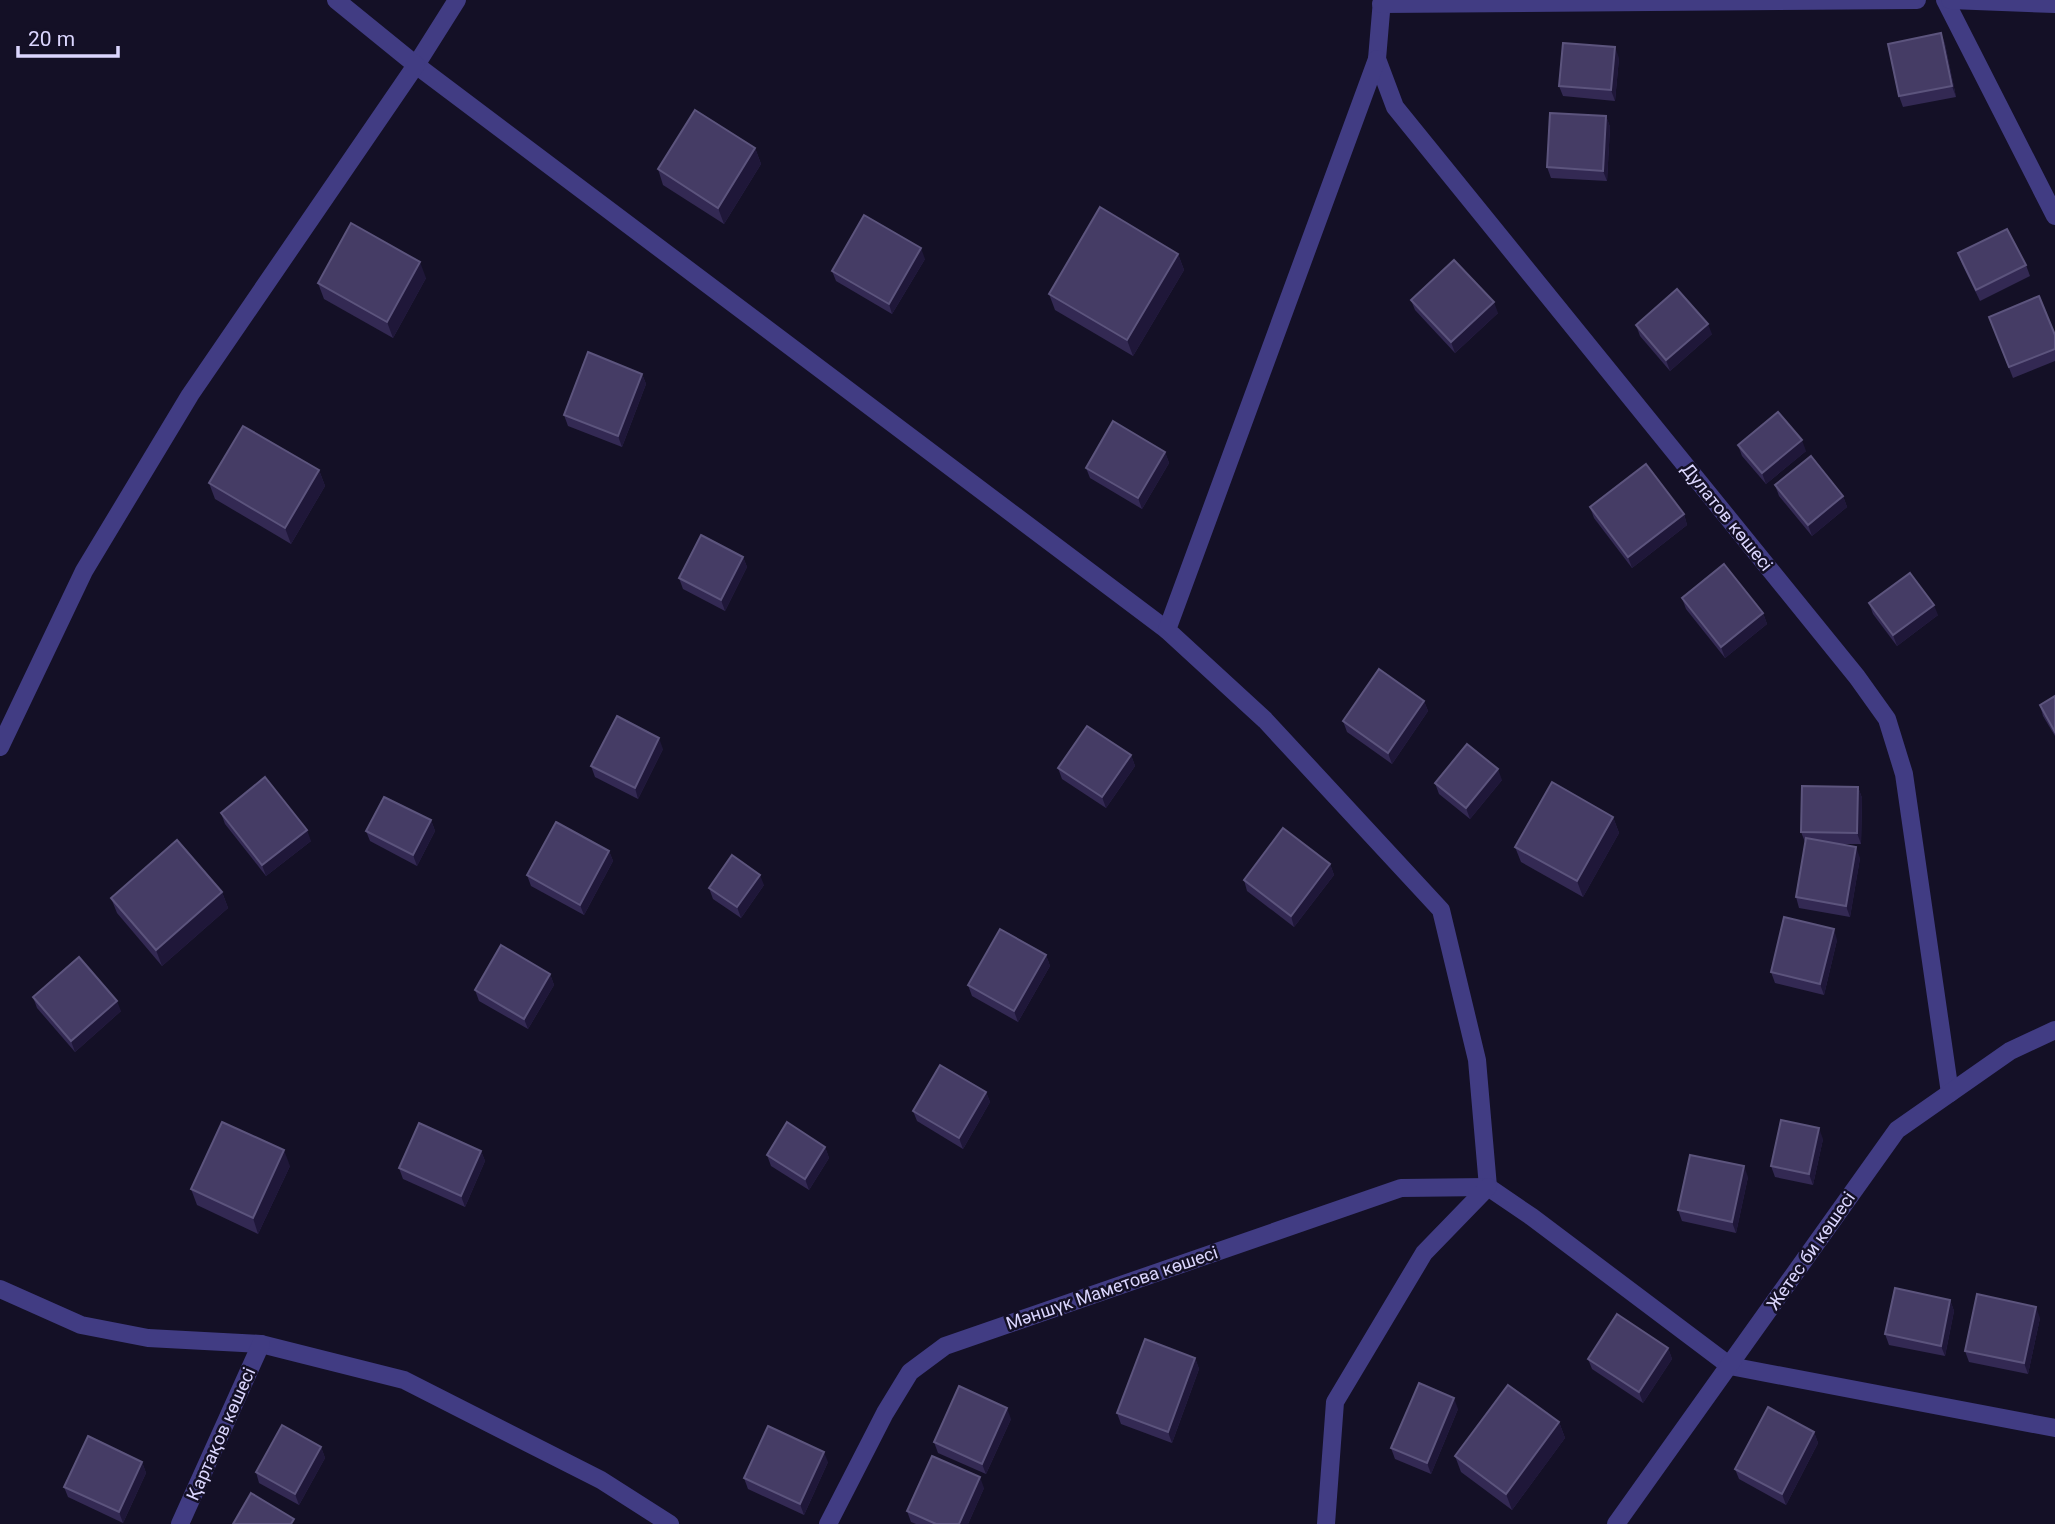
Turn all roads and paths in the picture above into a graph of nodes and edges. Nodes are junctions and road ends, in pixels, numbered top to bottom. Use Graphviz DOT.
graph roads {
  1 [pos="336,0"];
  2 [pos="457,0"];
  3 [pos="1917,0"];
  4 [pos="1945,0"];
  5 [pos="1950,0"];
  6 [pos="1382,2"];
  7 [pos="2055,4"];
  8 [pos="1377,59"];
  9 [pos="416,65"];
  10 [pos="2055,216"];
  11 [pos="1167,630"];
  12 [pos="0,747"];
  13 [pos="2055,1030"];
  14 [pos="1950,1093"];
  15 [pos="1488,1187"];
  16 [pos="0,1289"];
  17 [pos="261,1344"];
  18 [pos="1730,1366"];
  19 [pos="2055,1428"];
  20 [pos="180,1524"];
  21 [pos="670,1524"];
  22 [pos="828,1524"];
  23 [pos="1326,1524"];
  24 [pos="1616,1524"];
  1 -- 9 [label="street"];
  2 -- 9 [label="street"];
  3 -- 6 [label="street"];
  4 -- 10 [label="street"];
  5 -- 7 [label="street"];
  6 -- 8 [label="street, Дулатов көшесі"];
  8 -- 11 [label="street"];
  8 -- 14 [label="street, Дулатов көшесі"];
  9 -- 11 [label="street"];
  9 -- 12 [label="street"];
  11 -- 15 [label="street"];
  13 -- 14 [label="street, Жетес би көшесі"];
  14 -- 18 [label="street, Жетес би көшесі"];
  15 -- 18 [label="street"];
  15 -- 22 [label="street, Мәншүк Маметова көшесі"];
  15 -- 23 [label="street"];
  16 -- 17 [label="street"];
  17 -- 20 [label="street, Қартақов көшесі"];
  17 -- 21 [label="street"];
  18 -- 19 [label="street"];
  18 -- 24 [label="street, Жетес би көшесі"];
}
